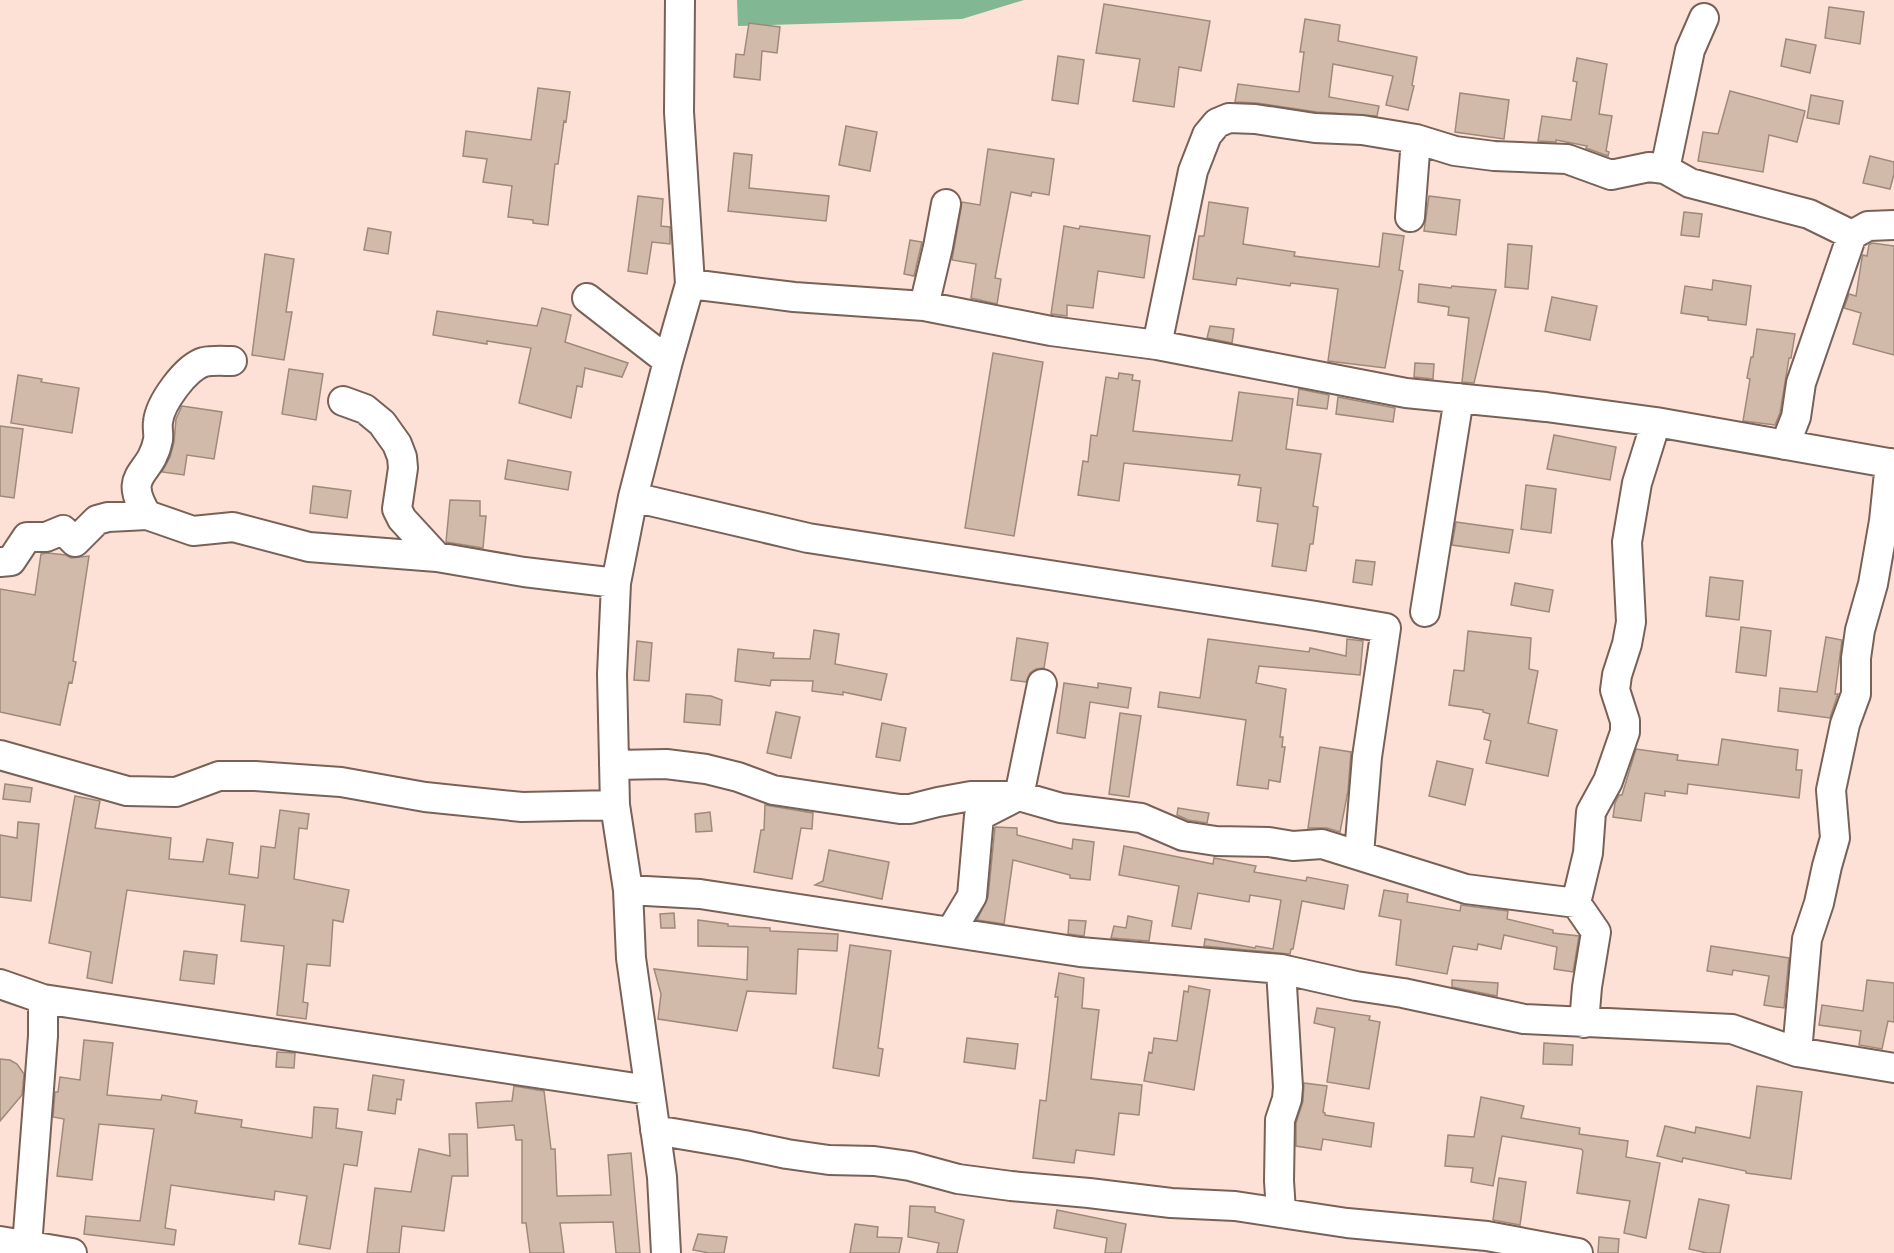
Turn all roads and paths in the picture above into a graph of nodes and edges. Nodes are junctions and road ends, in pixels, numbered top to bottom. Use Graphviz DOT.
graph roads {
  1 [pos="680,0"];
  2 [pos="1704,18"];
  3 [pos="1416,139"];
  4 [pos="1665,170"];
  5 [pos="946,204"];
  6 [pos="1410,217"];
  7 [pos="1894,225"];
  8 [pos="1852,235"];
  9 [pos="690,284"];
  10 [pos="587,298"];
  11 [pos="924,306"];
  12 [pos="1157,345"];
  13 [pos="232,361"];
  14 [pos="668,361"];
  15 [pos="1459,398"];
  16 [pos="343,401"];
  17 [pos="1656,422"];
  18 [pos="1785,445"];
  19 [pos="1892,463"];
  20 [pos="633,497"];
  21 [pos="147,515"];
  22 [pos="437,557"];
  23 [pos="0,562"];
  24 [pos="616,583"];
  25 [pos="1425,612"];
  26 [pos="1042,684"];
  27 [pos="0,754"];
  28 [pos="614,765"];
  29 [pos="1019,796"];
  30 [pos="615,805"];
  31 [pos="1359,854"];
  32 [pos="628,890"];
  33 [pos="1576,903"];
  34 [pos="951,931"];
  35 [pos="1281,969"];
  36 [pos="0,984"];
  37 [pos="43,999"];
  38 [pos="1584,1023"];
  39 [pos="1797,1052"];
  40 [pos="1894,1068"];
  41 [pos="649,1090"];
  42 [pos="655,1130"];
  43 [pos="1281,1211"];
  44 [pos="13,1243"];
  45 [pos="72,1253"];
  46 [pos="666,1253"];
  47 [pos="1578,1253"];
  1 -- 9 [label="street"];
  2 -- 4 [label="street"];
  3 -- 4 [label="street"];
  3 -- 6 [label="street"];
  3 -- 12 [label="street"];
  4 -- 8 [label="street"];
  5 -- 11 [label="street"];
  7 -- 8 [label="street"];
  8 -- 18 [label="street"];
  9 -- 11 [label="street"];
  9 -- 14 [label="street"];
  10 -- 14 [label="street"];
  11 -- 12 [label="street"];
  12 -- 15 [label="street"];
  13 -- 21 [label="street"];
  14 -- 20 [label="street"];
  15 -- 17 [label="street"];
  15 -- 25 [label="street"];
  16 -- 22 [label="street"];
  17 -- 18 [label="street"];
  17 -- 33 [label="street"];
  18 -- 19 [label="street"];
  19 -- 39 [label="street"];
  20 -- 24 [label="street"];
  20 -- 31 [label="street"];
  21 -- 22 [label="street"];
  21 -- 23 [label="street"];
  22 -- 24 [label="street"];
  24 -- 28 [label="street"];
  26 -- 29 [label="street"];
  27 -- 30 [label="street"];
  28 -- 29 [label="street"];
  28 -- 30 [label="street"];
  29 -- 31 [label="street"];
  29 -- 34 [label="street"];
  30 -- 32 [label="street"];
  31 -- 33 [label="street"];
  32 -- 34 [label="street"];
  32 -- 41 [label="street"];
  33 -- 38 [label="street"];
  34 -- 35 [label="street"];
  35 -- 38 [label="street"];
  35 -- 43 [label="street"];
  36 -- 37 [label="street"];
  37 -- 41 [label="street"];
  37 -- 44 [label="street"];
  38 -- 39 [label="street"];
  39 -- 40 [label="street"];
  41 -- 42 [label="street"];
  42 -- 43 [label="street"];
  42 -- 46 [label="street"];
  43 -- 47 [label="street"];
  44 -- 45 [label="street"];
}
